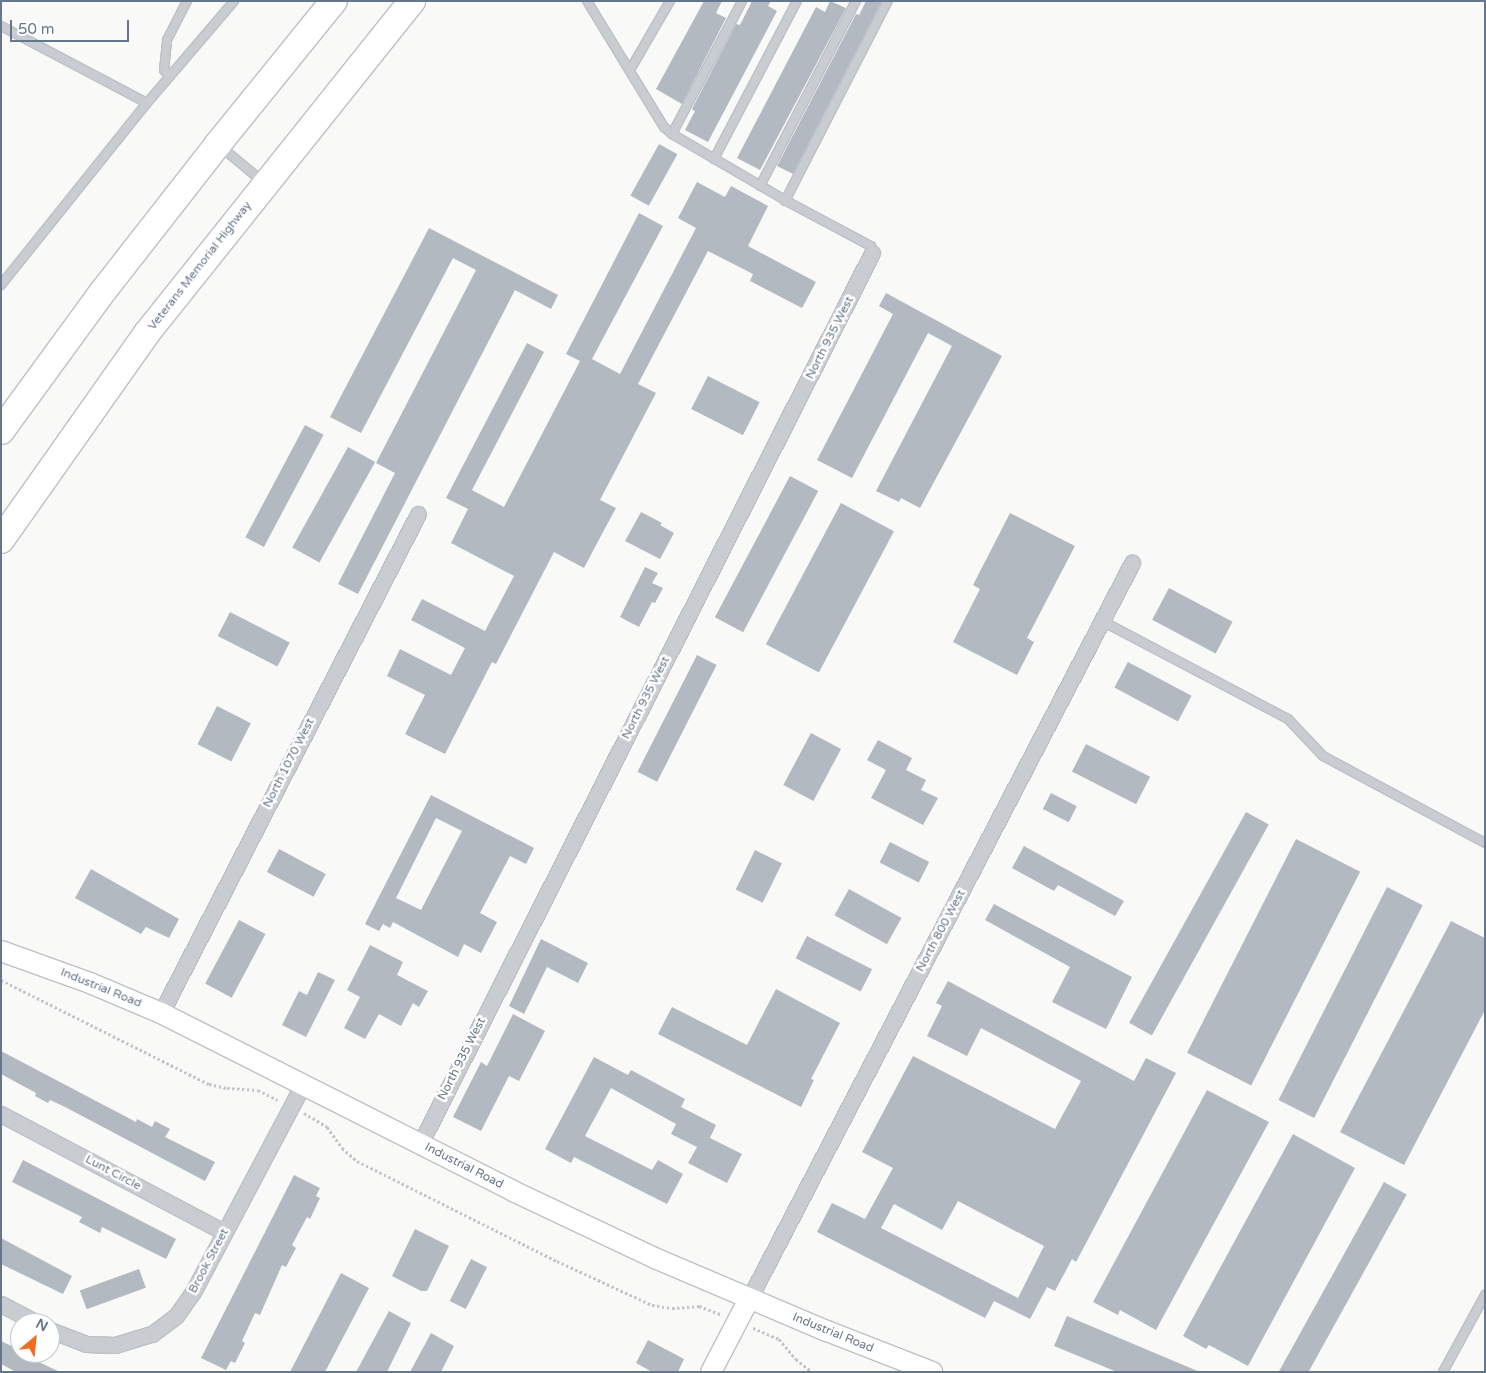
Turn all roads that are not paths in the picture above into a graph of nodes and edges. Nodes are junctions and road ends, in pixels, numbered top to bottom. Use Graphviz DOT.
graph roads {
  1 [pos="187,1"];
  2 [pos="234,1"];
  3 [pos="334,1"];
  4 [pos="412,1"];
  5 [pos="587,1"];
  6 [pos="670,1"];
  7 [pos="742,1"];
  8 [pos="797,1"];
  9 [pos="856,1"];
  10 [pos="888,1"];
  11 [pos="1,26"];
  12 [pos="630,70"];
  13 [pos="170,76"];
  14 [pos="147,103"];
  15 [pos="672,134"];
  16 [pos="218,144"];
  17 [pos="714,158"];
  18 [pos="266,184"];
  19 [pos="760,186"];
  20 [pos="785,201"];
  21 [pos="872,253"];
  22 [pos="1,285"];
  23 [pos="1,431"];
  24 [pos="418,514"];
  25 [pos="1,540"];
  26 [pos="1132,563"];
  27 [pos="1102,621"];
  28 [pos="1485,843"];
  29 [pos="1,951"];
  30 [pos="161,1012"];
  31 [pos="303,1084"];
  32 [pos="1,1114"];
  33 [pos="420,1144"];
  34 [pos="224,1232"];
  35 [pos="1485,1295"];
  36 [pos="749,1299"];
  37 [pos="1,1304"];
  38 [pos="18,1313"];
  39 [pos="60,1334"];
  40 [pos="711,1372"];
  41 [pos="932,1372"];
  42 [pos="1443,1372"];
  1 -- 13 [label="lane"];
  2 -- 13 [label="lane"];
  3 -- 16 [label="highway"];
  4 -- 18 [label="highway, Veterans Memorial Highway"];
  5 -- 12 [label="lane"];
  6 -- 12 [label="lane"];
  7 -- 15 [label="lane"];
  8 -- 17 [label="lane"];
  9 -- 19 [label="lane"];
  10 -- 20 [label="lane"];
  11 -- 14 [label="lane"];
  12 -- 15 [label="lane"];
  13 -- 14 [label="lane"];
  14 -- 22 [label="lane"];
  15 -- 17 [label="lane"];
  16 -- 18 [label="lane"];
  16 -- 23 [label="highway"];
  17 -- 19 [label="lane"];
  18 -- 25 [label="highway, Veterans Memorial Highway"];
  19 -- 20 [label="lane"];
  20 -- 21 [label="lane"];
  21 -- 33 [label="street, North 935 West"];
  24 -- 30 [label="street, North 1070 West"];
  26 -- 27 [label="street, North 800 West"];
  27 -- 28 [label="lane"];
  27 -- 36 [label="street, North 800 West"];
  29 -- 30 [label="street, Industrial Road"];
  30 -- 31 [label="street, Industrial Road"];
  31 -- 33 [label="street, Industrial Road"];
  31 -- 34 [label="street, Brook Street"];
  32 -- 34 [label="street, Lunt Circle"];
  33 -- 36 [label="street, Industrial Road"];
  34 -- 39 [label="street, Brook Street"];
  35 -- 42 [label="lane"];
  36 -- 40 [label="street"];
  36 -- 41 [label="street, Industrial Road"];
  37 -- 38 [label="street"];
}
